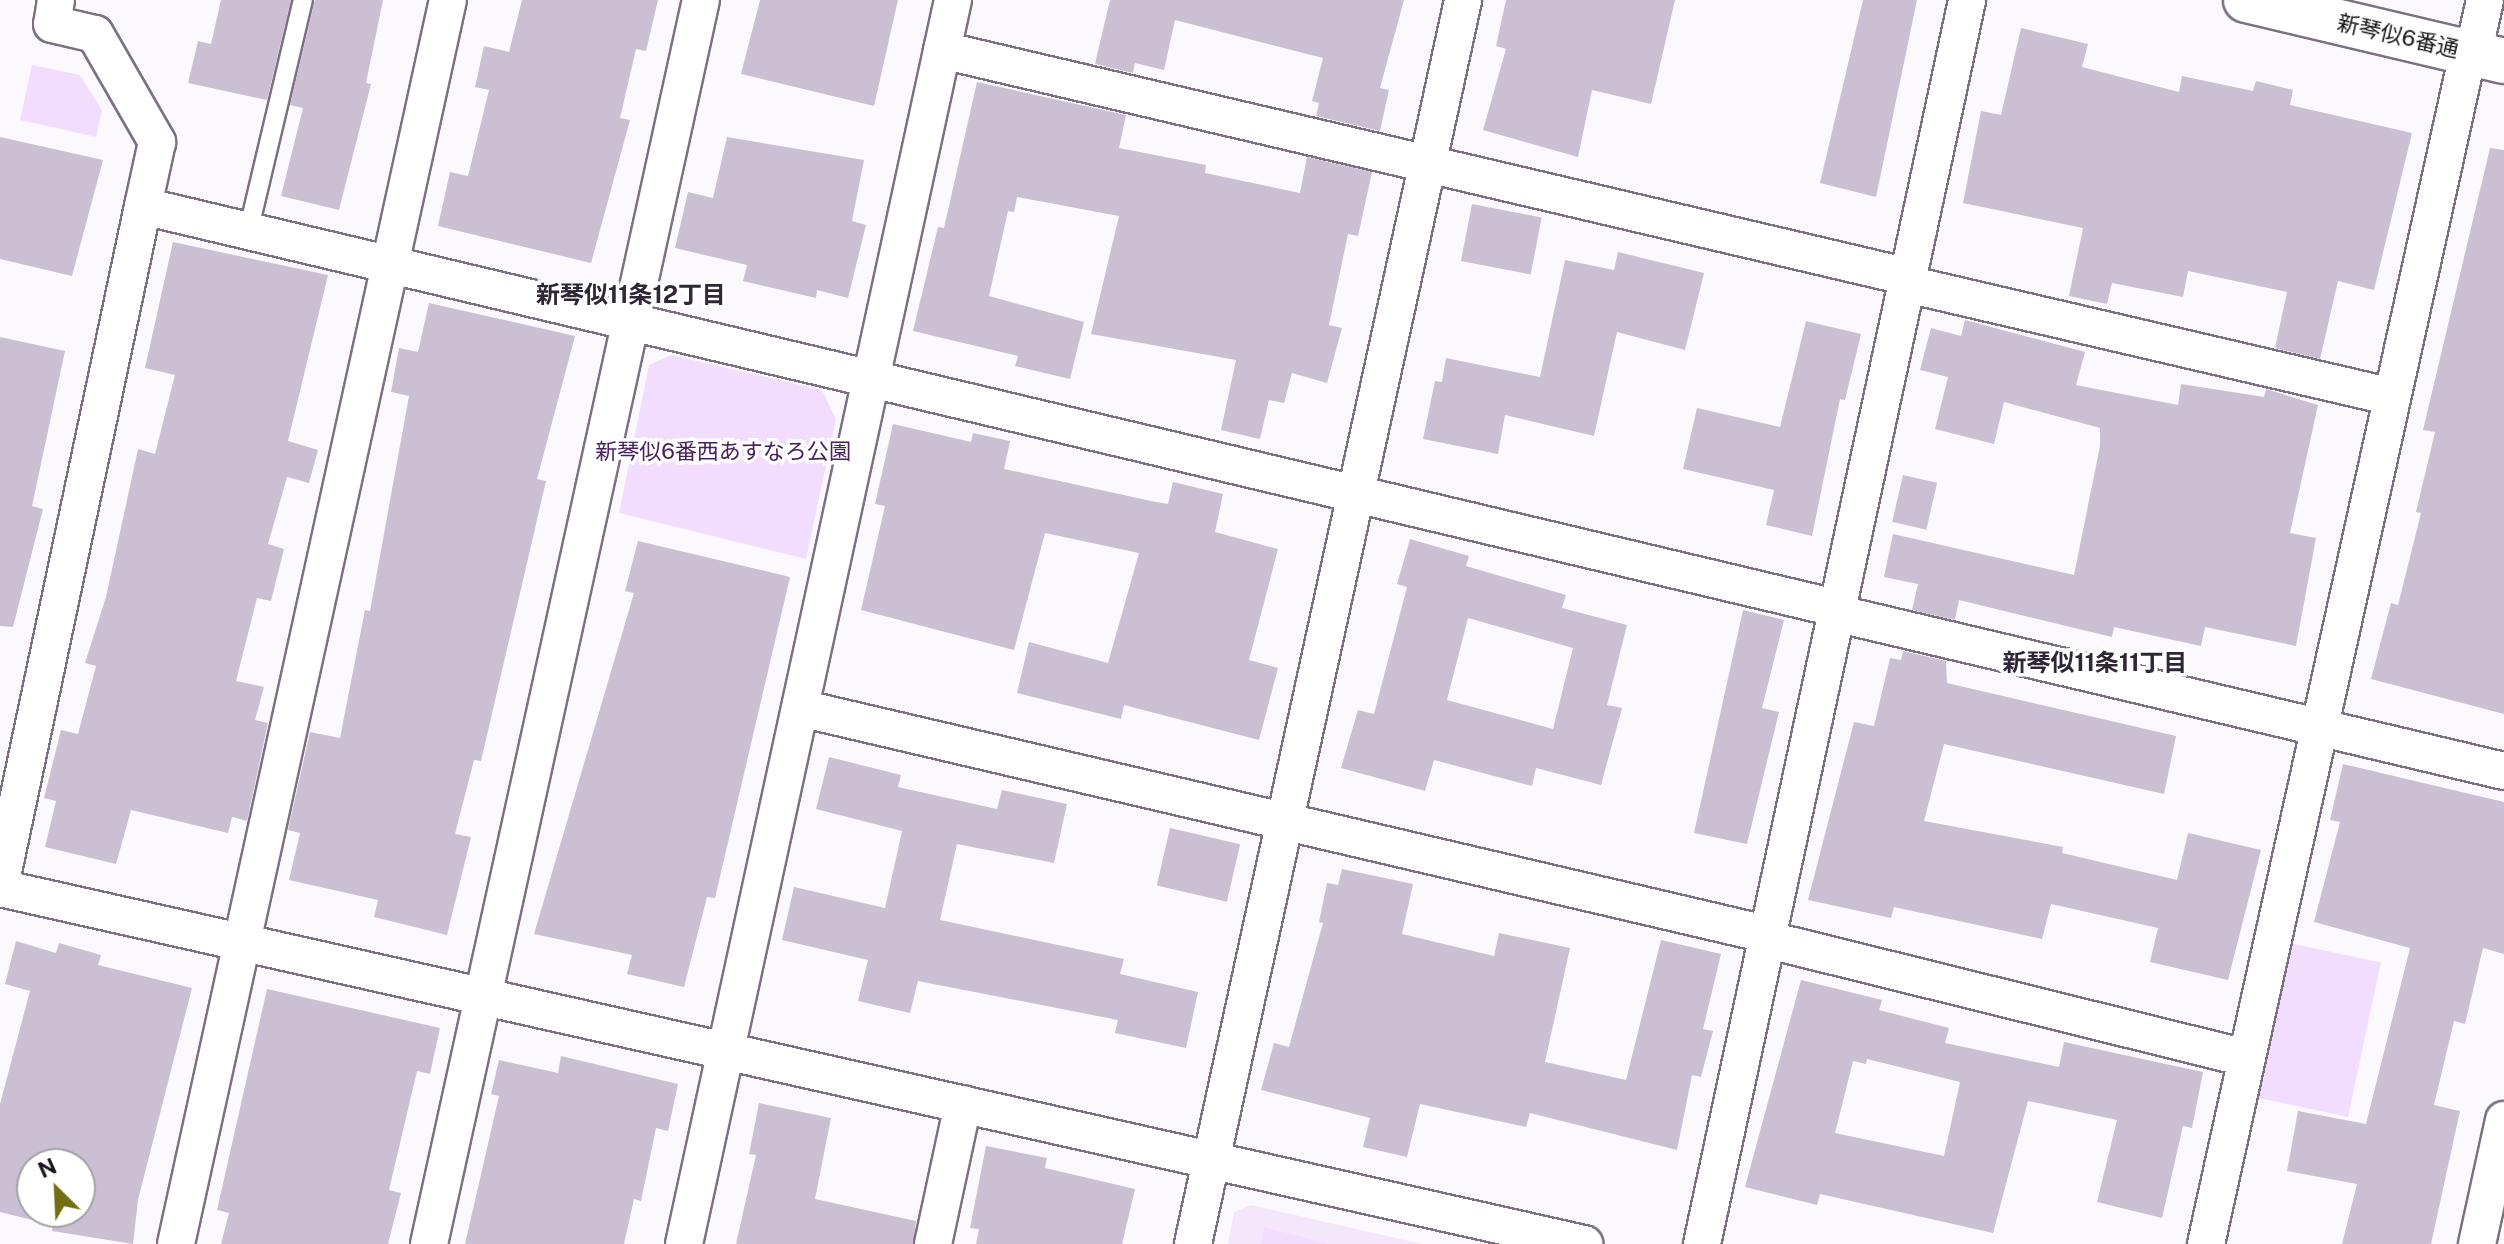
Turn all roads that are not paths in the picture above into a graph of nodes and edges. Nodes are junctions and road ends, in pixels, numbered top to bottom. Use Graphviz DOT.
graph roads {
  1 [pos="56,0"];
  2 [pos="303,0"];
  3 [pos="448,0"];
  4 [pos="701,0"];
  5 [pos="953,0"];
  6 [pos="1463,0"];
  7 [pos="1967,0"];
  8 [pos="2246,0"];
  9 [pos="2485,0"];
  10 [pos="942,50"];
  11 [pos="2482,56"];
  12 [pos="1428,161"];
  13 [pos="143,206"];
  14 [pos="249,228"];
  15 [pos="391,262"];
  16 [pos="1908,281"];
  17 [pos="634,319"];
  18 [pos="869,378"];
  19 [pos="2392,397"];
  20 [pos="1357,491"];
  21 [pos="1836,611"];
  22 [pos="800,708"];
  23 [pos="2320,727"];
  24 [pos="2504,771"];
  25 [pos="1284,822"];
  26 [pos="0,887"];
  27 [pos="1765,936"];
  28 [pos="243,942"];
  29 [pos="482,996"];
  30 [pos="726,1051"];
  31 [pos="2246,1058"];
  32 [pos="963,1104"];
  33 [pos="2504,1120"];
  34 [pos="1211,1160"];
  35 [pos="176,1244"];
  36 [pos="429,1244"];
  37 [pos="684,1244"];
  38 [pos="933,1244"];
  39 [pos="1193,1244"];
  40 [pos="1584,1244"];
  41 [pos="1702,1244"];
  42 [pos="2206,1244"];
  43 [pos="2477,1244"];
  1 -- 13 [label="street"];
  2 -- 14 [label="lane"];
  3 -- 15 [label="street"];
  4 -- 17 [label="street"];
  5 -- 10 [label="street"];
  6 -- 12 [label="street"];
  7 -- 16 [label="street"];
  8 -- 11 [label="street, 新琴似6番通"];
  9 -- 11 [label="street"];
  10 -- 12 [label="street"];
  10 -- 18 [label="street"];
  11 -- 19 [label="street"];
  12 -- 16 [label="street"];
  12 -- 20 [label="street"];
  13 -- 14 [label="street"];
  13 -- 26 [label="street"];
  14 -- 15 [label="street"];
  15 -- 17 [label="street"];
  15 -- 28 [label="street"];
  16 -- 19 [label="street"];
  16 -- 21 [label="street"];
  17 -- 18 [label="street"];
  17 -- 29 [label="street"];
  18 -- 20 [label="street"];
  18 -- 22 [label="street"];
  19 -- 23 [label="street"];
  20 -- 21 [label="street"];
  20 -- 25 [label="street"];
  21 -- 23 [label="street"];
  21 -- 27 [label="street"];
  22 -- 25 [label="street"];
  22 -- 30 [label="street"];
  23 -- 24 [label="street"];
  23 -- 31 [label="street"];
  25 -- 27 [label="street"];
  25 -- 34 [label="street"];
  26 -- 28 [label="street"];
  27 -- 31 [label="street"];
  27 -- 41 [label="street"];
  28 -- 29 [label="street"];
  28 -- 35 [label="street"];
  29 -- 30 [label="street"];
  29 -- 36 [label="street"];
  30 -- 32 [label="street"];
  30 -- 37 [label="street"];
  31 -- 42 [label="street"];
  32 -- 34 [label="street"];
  32 -- 38 [label="street"];
  33 -- 43 [label="street"];
  34 -- 39 [label="street"];
  34 -- 40 [label="street"];
}
